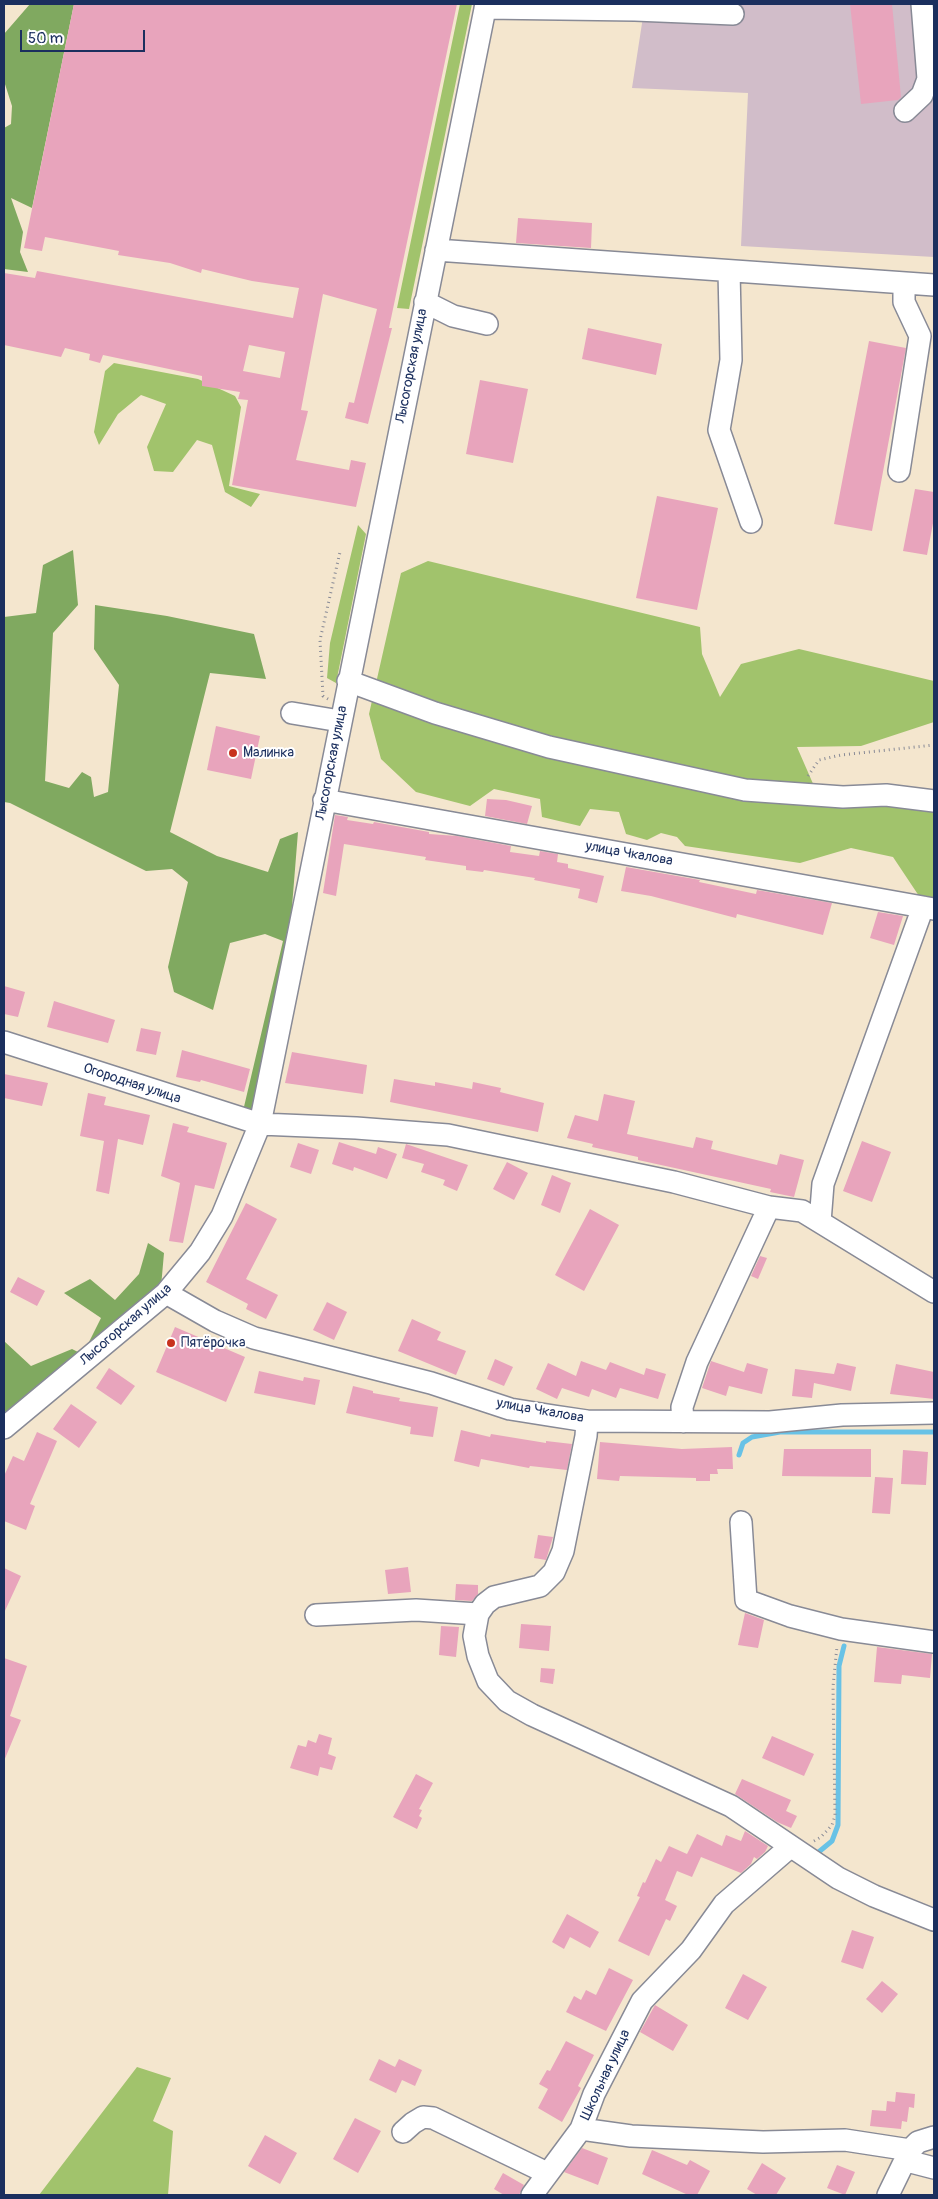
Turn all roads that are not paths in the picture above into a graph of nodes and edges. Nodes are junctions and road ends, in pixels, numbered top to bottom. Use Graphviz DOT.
graph roads {
  1 [pos="922,4"];
  2 [pos="486,6"];
  3 [pos="733,14"];
  4 [pos="905,110"];
  5 [pos="436,250"];
  6 [pos="729,271"];
  7 [pos="904,283"];
  8 [pos="934,285"];
  9 [pos="425,302"];
  10 [pos="488,324"];
  11 [pos="898,471"];
  12 [pos="752,522"];
  13 [pos="348,681"];
  14 [pos="292,712"];
  15 [pos="340,721"];
  16 [pos="324,800"];
  17 [pos="934,801"];
  18 [pos="929,908"];
  19 [pos="4,1042"];
  20 [pos="260,1124"];
  21 [pos="768,1207"];
  22 [pos="811,1217"];
  23 [pos="934,1292"];
  24 [pos="166,1293"];
  25 [pos="934,1414"];
  26 [pos="587,1421"];
  27 [pos="683,1422"];
  28 [pos="4,1428"];
  29 [pos="741,1522"];
  30 [pos="478,1614"];
  31 [pos="316,1615"];
  32 [pos="934,1642"];
  33 [pos="790,1846"];
  34 [pos="934,1920"];
  35 [pos="581,2129"];
  36 [pos="403,2132"];
  37 [pos="934,2137"];
  38 [pos="908,2155"];
  39 [pos="934,2168"];
  40 [pos="547,2173"];
  41 [pos="532,2195"];
  42 [pos="888,2195"];
  1 -- 4 [label="street"];
  2 -- 3 [label="street"];
  2 -- 5 [label="street, Лысогорская улица"];
  5 -- 6 [label="street"];
  5 -- 9 [label="street, Лысогорская улица"];
  6 -- 7 [label="street"];
  6 -- 12 [label="street"];
  7 -- 8 [label="street"];
  7 -- 11 [label="street"];
  9 -- 10 [label="street"];
  9 -- 13 [label="street, Лысогорская улица"];
  13 -- 15 [label="street, Лысогорская улица"];
  13 -- 17 [label="street"];
  14 -- 15 [label="street"];
  15 -- 16 [label="street, Лысогорская улица"];
  16 -- 18 [label="street, улица Чкалова"];
  16 -- 20 [label="street, Лысогорская улица"];
  18 -- 22 [label="street"];
  19 -- 20 [label="street, Огородная улица"];
  20 -- 21 [label="street, Огородная улица"];
  20 -- 24 [label="street, Лысогорская улица"];
  21 -- 22 [label="street, Огородная улица"];
  21 -- 27 [label="street"];
  22 -- 23 [label="street"];
  24 -- 26 [label="street, улица Чкалова"];
  24 -- 28 [label="street, Лысогорская улица"];
  25 -- 27 [label="street, улица Чкалова"];
  26 -- 27 [label="street, улица Чкалова"];
  26 -- 30 [label="street"];
  29 -- 32 [label="street"];
  30 -- 31 [label="street"];
  30 -- 33 [label="street"];
  33 -- 34 [label="street"];
  33 -- 35 [label="street, Школьная улица"];
  35 -- 38 [label="street, Школьная улица"];
  35 -- 40 [label="street"];
  36 -- 40 [label="street"];
  37 -- 38 [label="street"];
  38 -- 39 [label="street, Школьная улица"];
  38 -- 42 [label="street"];
  40 -- 41 [label="street"];
}
